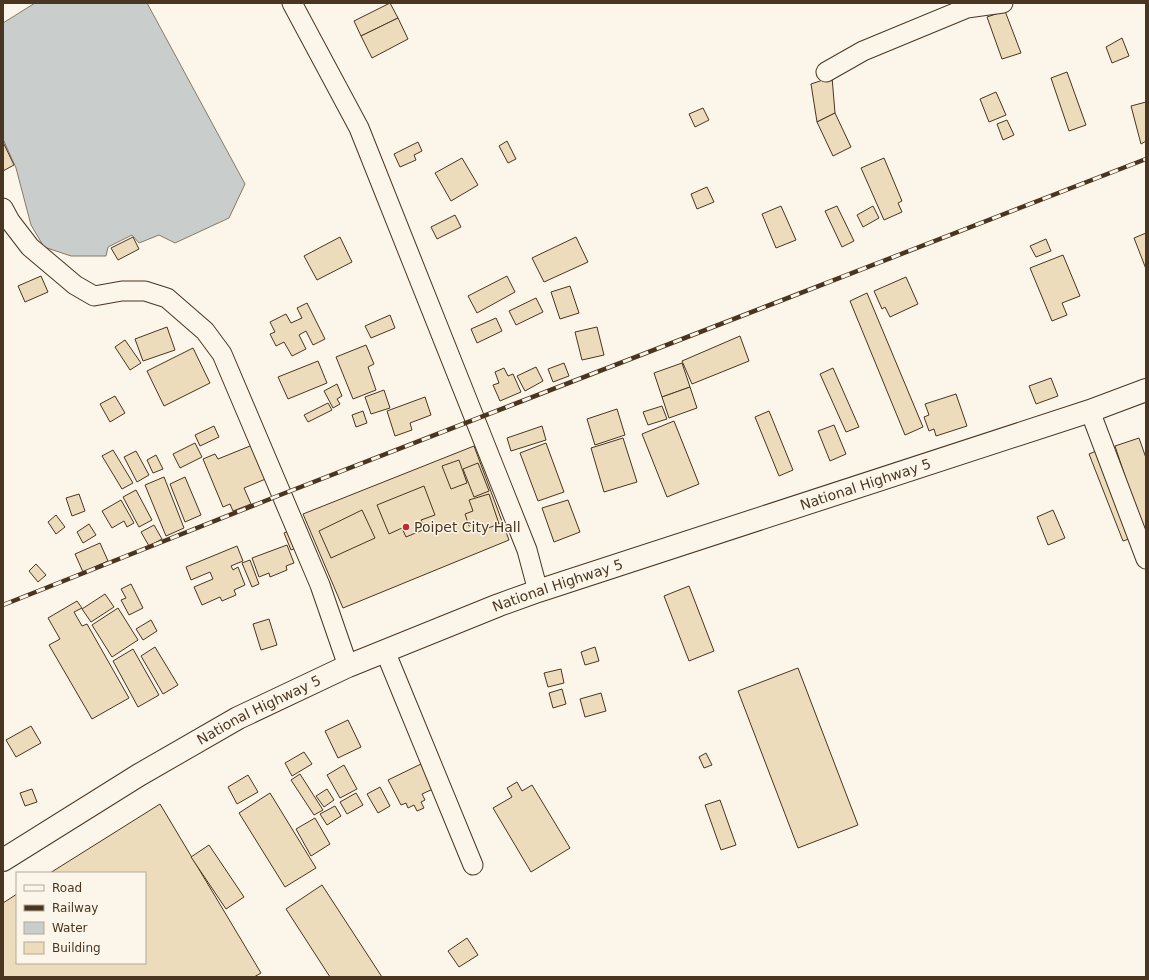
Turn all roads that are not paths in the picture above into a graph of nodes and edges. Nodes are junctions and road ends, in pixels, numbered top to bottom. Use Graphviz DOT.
graph roads {
  1 [pos="292,3"];
  2 [pos="1003,3"];
  3 [pos="826,72"];
  4 [pos="3,208"];
  5 [pos="1146,390"];
  6 [pos="1090,411"];
  7 [pos="1146,559"];
  8 [pos="538,591"];
  9 [pos="385,651"];
  10 [pos="348,666"];
  11 [pos="3,860"];
  12 [pos="473,865"];
  1 -- 8 [label="street"];
  2 -- 3 [label="street"];
  4 -- 10 [label="street"];
  5 -- 6 [label="highway, National Highway 5"];
  6 -- 7 [label="street"];
  6 -- 8 [label="highway, National Highway 5"];
  8 -- 9 [label="highway, National Highway 5"];
  9 -- 10 [label="highway, National Highway 5"];
  9 -- 12 [label="street"];
  10 -- 11 [label="highway, National Highway 5"];
}
